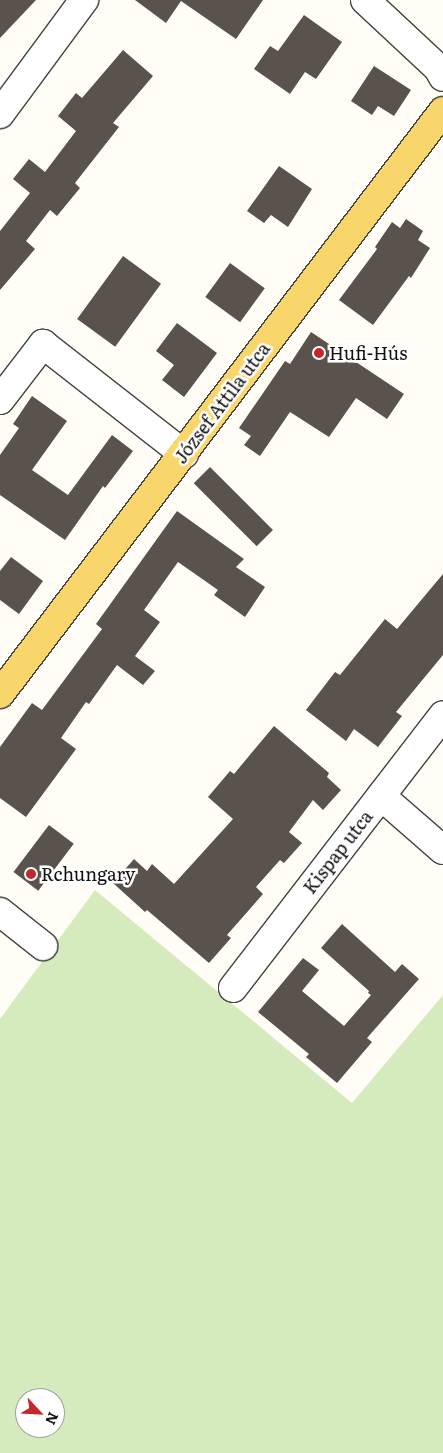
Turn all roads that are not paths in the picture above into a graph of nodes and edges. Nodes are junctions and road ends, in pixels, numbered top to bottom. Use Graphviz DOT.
graph roads {
  1 [pos="84,0"];
  2 [pos="365,0"];
  3 [pos="443,77"];
  4 [pos="443,111"];
  5 [pos="0,114"];
  6 [pos="0,400"];
  7 [pos="184,454"];
  8 [pos="0,694"];
  9 [pos="443,715"];
  10 [pos="381,796"];
  11 [pos="443,850"];
  12 [pos="0,912"];
  13 [pos="43,946"];
  14 [pos="233,988"];
  1 -- 5 [label="street"];
  2 -- 3 [label="street"];
  4 -- 7 [label="main road, József Attila utca"];
  6 -- 7 [label="street"];
  7 -- 8 [label="main road, József Attila utca"];
  9 -- 10 [label="street, Kispap utca"];
  10 -- 11 [label="street"];
  10 -- 14 [label="street, Kispap utca"];
  12 -- 13 [label="street"];
}
